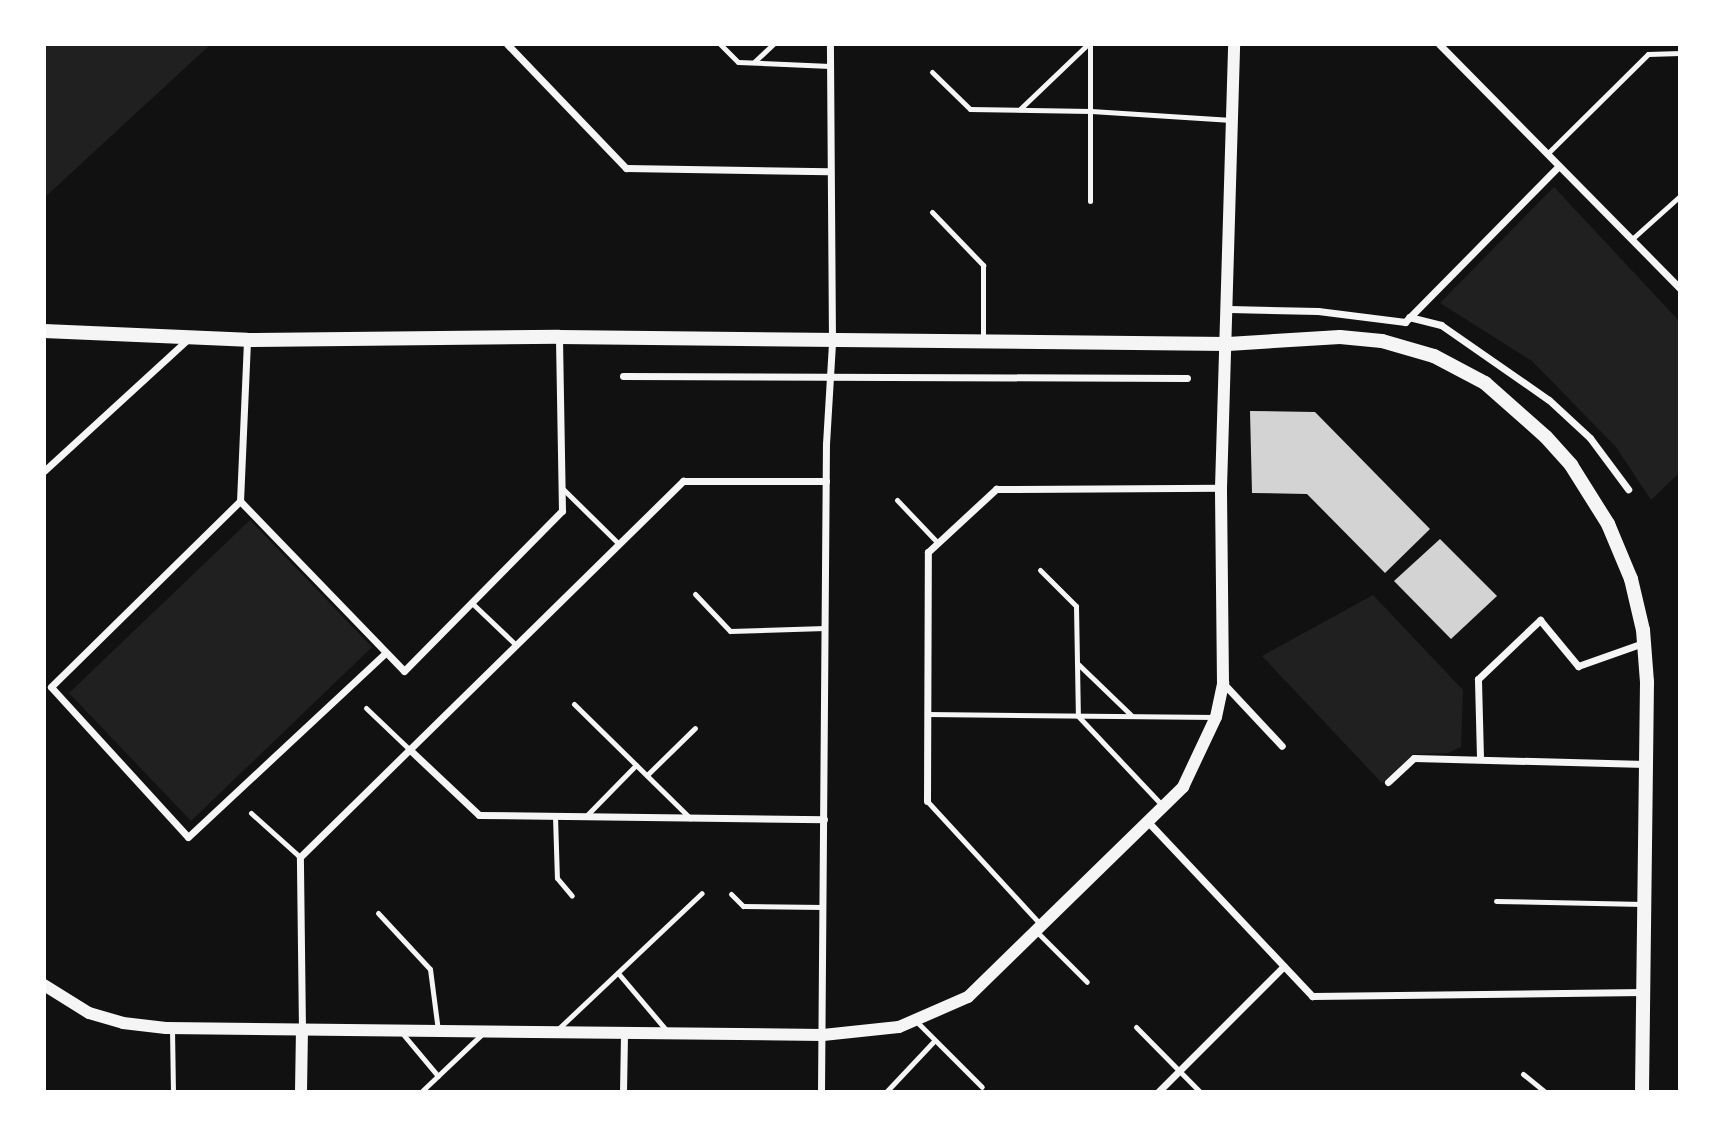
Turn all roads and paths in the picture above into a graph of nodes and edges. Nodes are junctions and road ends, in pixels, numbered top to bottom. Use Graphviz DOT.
graph roads {
  1 [pos="507,44"];
  2 [pos="720,44"];
  3 [pos="773,44"];
  4 [pos="830,44"];
  5 [pos="1089,44"];
  6 [pos="1234,44"];
  7 [pos="1439,44"];
  8 [pos="1680,53"];
  9 [pos="754,62"];
  10 [pos="830,66"];
  11 [pos="932,72"];
  12 [pos="1020,110"];
  13 [pos="1091,111"];
  14 [pos="1232,120"];
  15 [pos="1547,154"];
  16 [pos="1559,166"];
  17 [pos="828,171"];
  18 [pos="1680,197"];
  19 [pos="1090,201"];
  20 [pos="932,212"];
  21 [pos="1632,239"];
  22 [pos="1680,288"];
  23 [pos="1229,309"];
  24 [pos="1409,317"];
  25 [pos="44,331"];
  26 [pos="189,337"];
  27 [pos="559,337"];
  28 [pos="247,340"];
  29 [pos="983,341"];
  30 [pos="832,342"];
  31 [pos="1228,344"];
  32 [pos="622,376"];
  33 [pos="830,376"];
  34 [pos="1187,378"];
  35 [pos="44,471"];
  36 [pos="826,481"];
  37 [pos="562,488"];
  38 [pos="1222,488"];
  39 [pos="1628,489"];
  40 [pos="897,500"];
  41 [pos="240,501"];
  42 [pos="938,542"];
  43 [pos="618,543"];
  44 [pos="1040,570"];
  45 [pos="695,594"];
  46 [pos="474,604"];
  47 [pos="825,628"];
  48 [pos="1644,642"];
  49 [pos="516,645"];
  50 [pos="384,654"];
  51 [pos="1077,663"];
  52 [pos="1223,682"];
  53 [pos="574,704"];
  54 [pos="366,708"];
  55 [pos="927,714"];
  56 [pos="1078,716"];
  57 [pos="1132,716"];
  58 [pos="1216,717"];
  59 [pos="695,729"];
  60 [pos="1282,746"];
  61 [pos="409,749"];
  62 [pos="1480,757"];
  63 [pos="1646,764"];
  64 [pos="636,765"];
  65 [pos="647,775"];
  66 [pos="1388,782"];
  67 [pos="927,801"];
  68 [pos="1164,807"];
  69 [pos="251,813"];
  70 [pos="587,815"];
  71 [pos="555,816"];
  72 [pos="690,818"];
  73 [pos="824,819"];
  74 [pos="1149,823"];
  75 [pos="300,858"];
  76 [pos="702,893"];
  77 [pos="731,894"];
  78 [pos="572,896"];
  79 [pos="1496,901"];
  80 [pos="1644,904"];
  81 [pos="823,907"];
  82 [pos="378,913"];
  83 [pos="1040,930"];
  84 [pos="1284,966"];
  85 [pos="618,973"];
  86 [pos="1087,982"];
  87 [pos="44,985"];
  88 [pos="1643,992"];
  89 [pos="916,1021"];
  90 [pos="1136,1027"];
  91 [pos="172,1028"];
  92 [pos="302,1030"];
  93 [pos="400,1031"];
  94 [pos="438,1031"];
  95 [pos="484,1032"];
  96 [pos="554,1032"];
  97 [pos="624,1033"];
  98 [pos="669,1034"];
  99 [pos="823,1035"];
  100 [pos="935,1040"];
  101 [pos="1180,1070"];
  102 [pos="1523,1074"];
  103 [pos="438,1076"];
  104 [pos="982,1087"];
  105 [pos="173,1092"];
  106 [pos="301,1092"];
  107 [pos="421,1092"];
  108 [pos="623,1092"];
  109 [pos="821,1092"];
  110 [pos="886,1092"];
  111 [pos="1158,1092"];
  112 [pos="1199,1092"];
  113 [pos="1545,1092"];
  114 [pos="1642,1092"];
  1 -- 17 [label="street"];
  2 -- 9 [label="lane"];
  3 -- 9 [label="lane"];
  4 -- 10 [label="street"];
  5 -- 12 [label="lane"];
  5 -- 13 [label="lane"];
  6 -- 14 [label="street"];
  7 -- 15 [label="street"];
  8 -- 15 [label="lane"];
  9 -- 10 [label="lane"];
  10 -- 17 [label="street"];
  11 -- 12 [label="lane"];
  12 -- 13 [label="lane"];
  13 -- 14 [label="lane"];
  13 -- 19 [label="lane"];
  14 -- 23 [label="street"];
  15 -- 16 [label="street"];
  16 -- 21 [label="street"];
  16 -- 24 [label="street"];
  17 -- 30 [label="street"];
  18 -- 21 [label="lane"];
  20 -- 29 [label="lane"];
  21 -- 22 [label="street"];
  23 -- 24 [label="street"];
  23 -- 31 [label="street"];
  24 -- 39 [label="street"];
  25 -- 26 [label="main road"];
  26 -- 28 [label="main road"];
  26 -- 35 [label="street"];
  27 -- 28 [label="main road"];
  27 -- 30 [label="main road"];
  27 -- 37 [label="street"];
  28 -- 41 [label="street"];
  29 -- 30 [label="main road"];
  29 -- 31 [label="main road"];
  30 -- 33 [label="street"];
  31 -- 38 [label="street"];
  31 -- 48 [label="main road"];
  32 -- 33 [label="street"];
  33 -- 34 [label="street"];
  33 -- 36 [label="street"];
  36 -- 43 [label="street"];
  36 -- 47 [label="street"];
  37 -- 43 [label="lane"];
  37 -- 46 [label="street"];
  38 -- 42 [label="street"];
  38 -- 52 [label="street"];
  40 -- 42 [label="lane"];
  41 -- 50 [label="street"];
  41 -- 50 [label="street"];
  42 -- 55 [label="street"];
  43 -- 49 [label="street"];
  44 -- 51 [label="lane"];
  45 -- 47 [label="lane"];
  46 -- 49 [label="lane"];
  46 -- 50 [label="street"];
  47 -- 73 [label="street"];
  48 -- 62 [label="street"];
  48 -- 63 [label="main road"];
  49 -- 61 [label="street"];
  51 -- 56 [label="lane"];
  51 -- 57 [label="lane"];
  52 -- 58 [label="street"];
  52 -- 60 [label="street"];
  53 -- 64 [label="lane"];
  54 -- 61 [label="lane"];
  55 -- 56 [label="lane"];
  55 -- 67 [label="street"];
  56 -- 57 [label="lane"];
  56 -- 68 [label="lane"];
  57 -- 58 [label="lane"];
  58 -- 68 [label="street"];
  59 -- 65 [label="lane"];
  61 -- 71 [label="street"];
  61 -- 75 [label="street"];
  62 -- 63 [label="street"];
  62 -- 66 [label="street"];
  63 -- 80 [label="main road"];
  64 -- 65 [label="lane"];
  64 -- 70 [label="lane"];
  65 -- 72 [label="lane"];
  67 -- 83 [label="lane"];
  68 -- 74 [label="street"];
  69 -- 75 [label="lane"];
  70 -- 71 [label="street"];
  70 -- 72 [label="street"];
  71 -- 78 [label="lane"];
  72 -- 73 [label="street"];
  73 -- 81 [label="street"];
  74 -- 83 [label="street"];
  74 -- 84 [label="street"];
  75 -- 92 [label="street"];
  76 -- 85 [label="lane"];
  77 -- 81 [label="lane"];
  79 -- 80 [label="lane"];
  80 -- 88 [label="main road"];
  81 -- 99 [label="street"];
  82 -- 94 [label="lane"];
  83 -- 86 [label="lane"];
  83 -- 89 [label="street"];
  84 -- 88 [label="street"];
  84 -- 101 [label="street"];
  85 -- 96 [label="lane"];
  85 -- 98 [label="lane"];
  87 -- 91 [label="street"];
  88 -- 114 [label="main road"];
  89 -- 99 [label="street"];
  89 -- 100 [label="lane"];
  90 -- 101 [label="lane"];
  91 -- 92 [label="street"];
  91 -- 105 [label="lane"];
  92 -- 93 [label="street"];
  92 -- 106 [label="street"];
  93 -- 94 [label="street"];
  93 -- 103 [label="lane"];
  94 -- 95 [label="street"];
  95 -- 96 [label="street"];
  95 -- 103 [label="lane"];
  96 -- 97 [label="street"];
  97 -- 98 [label="street"];
  97 -- 108 [label="street"];
  98 -- 99 [label="street"];
  99 -- 109 [label="street"];
  100 -- 104 [label="lane"];
  100 -- 110 [label="lane"];
  101 -- 111 [label="street"];
  101 -- 112 [label="lane"];
  102 -- 113 [label="lane"];
  103 -- 107 [label="lane"];
}
